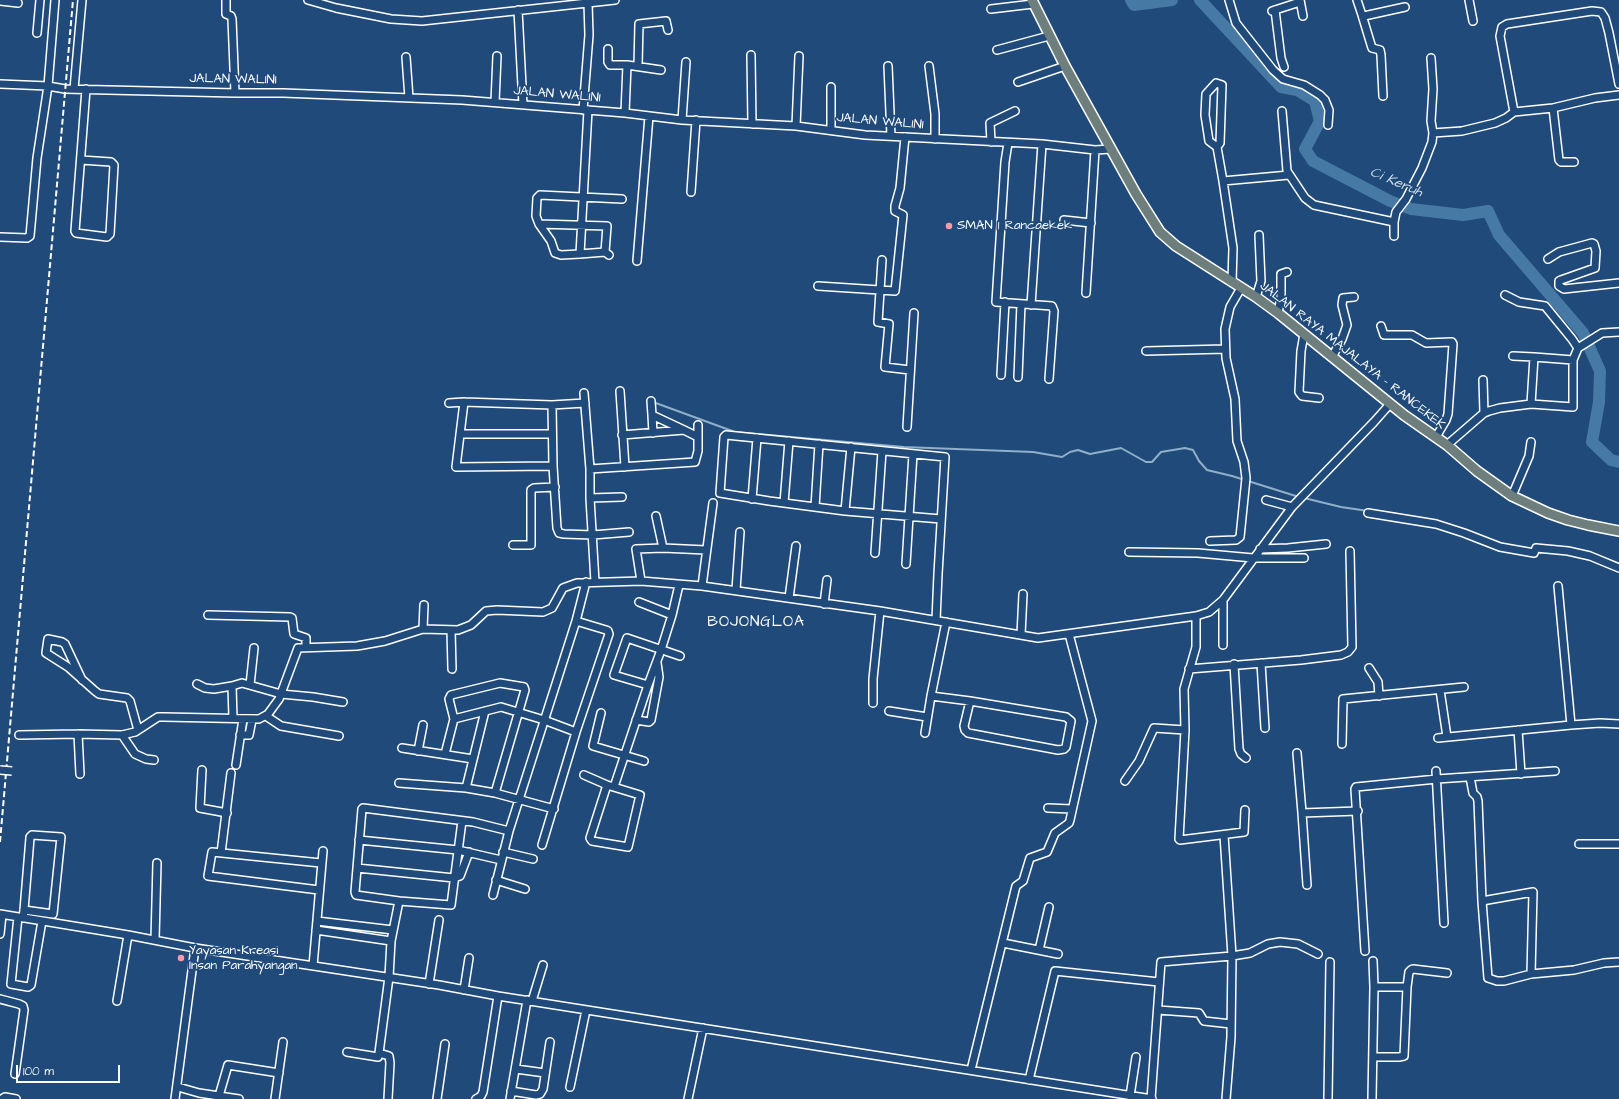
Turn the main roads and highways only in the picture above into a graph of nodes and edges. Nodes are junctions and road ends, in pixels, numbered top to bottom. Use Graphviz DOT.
graph roads {
  1 [pos="1033,2"];
  2 [pos="1619,531"];
  1 -- 2 [label="main road, JALAN RAYA MAJALAYA - RANCEKEK"];
}
